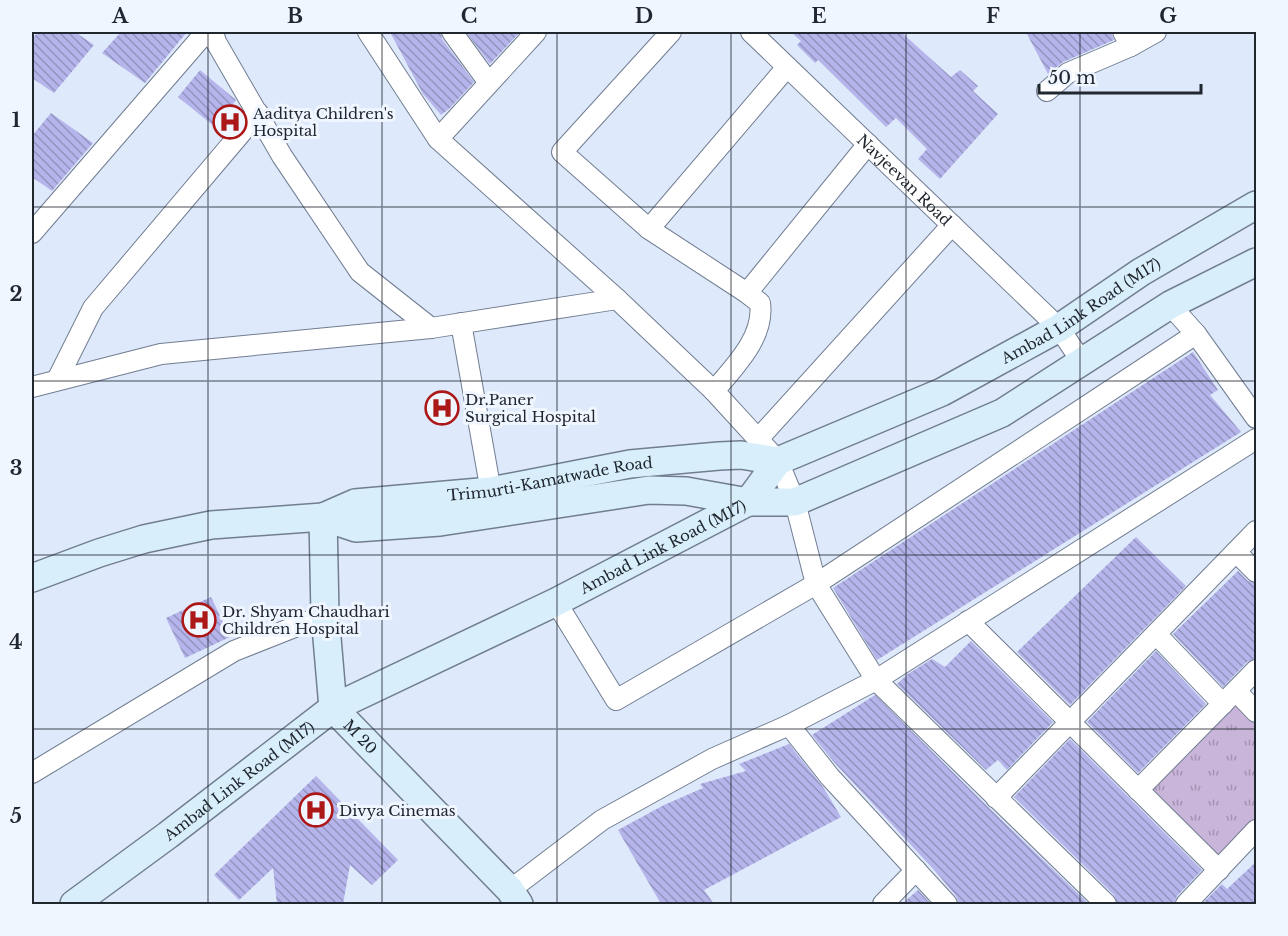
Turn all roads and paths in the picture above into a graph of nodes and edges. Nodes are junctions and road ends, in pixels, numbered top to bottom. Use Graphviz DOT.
graph roads {
  1 [pos="207,32"];
  2 [pos="213,32"];
  3 [pos="368,32"];
  4 [pos="452,32"];
  5 [pos="536,32"];
  6 [pos="671,32"];
  7 [pos="751,32"];
  8 [pos="1156,32"];
  9 [pos="1127,39"];
  10 [pos="787,67"];
  11 [pos="489,83"];
  12 [pos="1047,91"];
  13 [pos="258,113"];
  14 [pos="438,139"];
  15 [pos="868,144"];
  16 [pos="1257,205"];
  17 [pos="952,225"];
  18 [pos="649,229"];
  19 [pos="32,232"];
  20 [pos="1257,262"];
  21 [pos="747,293"];
  22 [pos="617,299"];
  23 [pos="1170,305"];
  24 [pos="461,323"];
  25 [pos="431,328"];
  26 [pos="1059,328"];
  27 [pos="1196,334"];
  28 [pos="1082,362"];
  29 [pos="57,380"];
  30 [pos="32,387"];
  31 [pos="714,391"];
  32 [pos="1257,418"];
  33 [pos="759,438"];
  34 [pos="1257,438"];
  35 [pos="778,460"];
  36 [pos="748,502"];
  37 [pos="795,502"];
  38 [pos="493,503"];
  39 [pos="322,517"];
  40 [pos="1257,531"];
  41 [pos="1236,552"];
  42 [pos="1257,572"];
  43 [pos="32,578"];
  44 [pos="816,584"];
  45 [pos="556,602"];
  46 [pos="326,615"];
  47 [pos="968,621"];
  48 [pos="1155,634"];
  49 [pos="1257,670"];
  50 [pos="876,680"];
  51 [pos="1229,698"];
  52 [pos="333,708"];
  53 [pos="1257,712"];
  54 [pos="1070,722"];
  55 [pos="789,725"];
  56 [pos="32,773"];
  57 [pos="1138,790"];
  58 [pos="996,798"];
  59 [pos="1257,830"];
  60 [pos="916,870"];
  61 [pos="1219,870"];
  62 [pos="515,898"];
  63 [pos="74,904"];
  64 [pos="883,904"];
  65 [pos="947,904"];
  66 [pos="1106,904"];
  67 [pos="1186,904"];
  1 -- 19 [label="street"];
  2 -- 13 [label="street"];
  3 -- 14 [label="street"];
  4 -- 11 [label="street"];
  5 -- 11 [label="street"];
  6 -- 18 [label="street"];
  7 -- 10 [label="street, Navjeevan Road"];
  8 -- 9 [label="street"];
  9 -- 12 [label="street"];
  10 -- 15 [label="street, Navjeevan Road"];
  10 -- 18 [label="street"];
  11 -- 14 [label="street"];
  13 -- 25 [label="street"];
  13 -- 29 [label="street"];
  14 -- 22 [label="street"];
  15 -- 17 [label="street, Navjeevan Road"];
  15 -- 21 [label="street"];
  16 -- 26 [label="main road, Ambad Link Road (M17)"];
  17 -- 26 [label="street, Navjeevan Road"];
  17 -- 33 [label="street"];
  18 -- 21 [label="street"];
  20 -- 23 [label="main road"];
  21 -- 31 [label="street"];
  22 -- 24 [label="street"];
  22 -- 31 [label="street"];
  23 -- 27 [label="street"];
  23 -- 28 [label="main road"];
  24 -- 25 [label="street"];
  24 -- 38 [label="street"];
  25 -- 29 [label="street"];
  26 -- 28 [label="street, Navjeevan Road"];
  26 -- 35 [label="main road, Ambad Link Road (M17)"];
  27 -- 32 [label="street"];
  27 -- 44 [label="street"];
  28 -- 37 [label="main road"];
  29 -- 30 [label="street"];
  31 -- 33 [label="street"];
  33 -- 35 [label="street"];
  34 -- 47 [label="street"];
  35 -- 36 [label="main road, Ambad Link Road (M17)"];
  35 -- 37 [label="street"];
  35 -- 38 [label="main road, Trimurti-Kamatwade Road"];
  36 -- 37 [label="main road, Trimurti-Kamatwade Road"];
  36 -- 38 [label="main road, Trimurti-Kamatwade Road"];
  36 -- 45 [label="main road, Ambad Link Road (M17)"];
  37 -- 44 [label="street"];
  38 -- 39 [label="main road, Trimurti-Kamatwade Road"];
  39 -- 43 [label="main road, Trimurti-Kamatwade Road"];
  39 -- 46 [label="main road, M 20"];
  40 -- 41 [label="street"];
  41 -- 42 [label="street"];
  41 -- 48 [label="street"];
  44 -- 45 [label="street"];
  44 -- 50 [label="street"];
  45 -- 52 [label="main road, Ambad Link Road (M17)"];
  46 -- 52 [label="main road, M 20"];
  46 -- 56 [label="street"];
  47 -- 50 [label="street"];
  47 -- 54 [label="street"];
  48 -- 51 [label="street"];
  48 -- 54 [label="street"];
  49 -- 51 [label="street"];
  50 -- 55 [label="street"];
  50 -- 58 [label="street"];
  51 -- 53 [label="street"];
  51 -- 57 [label="street"];
  52 -- 62 [label="main road, M 20"];
  52 -- 63 [label="main road, Ambad Link Road (M17)"];
  54 -- 57 [label="street"];
  54 -- 58 [label="street"];
  55 -- 60 [label="street"];
  55 -- 62 [label="street"];
  57 -- 61 [label="street"];
  58 -- 66 [label="street"];
  59 -- 61 [label="street"];
  60 -- 64 [label="street"];
  60 -- 65 [label="street"];
  61 -- 67 [label="street"];
}
